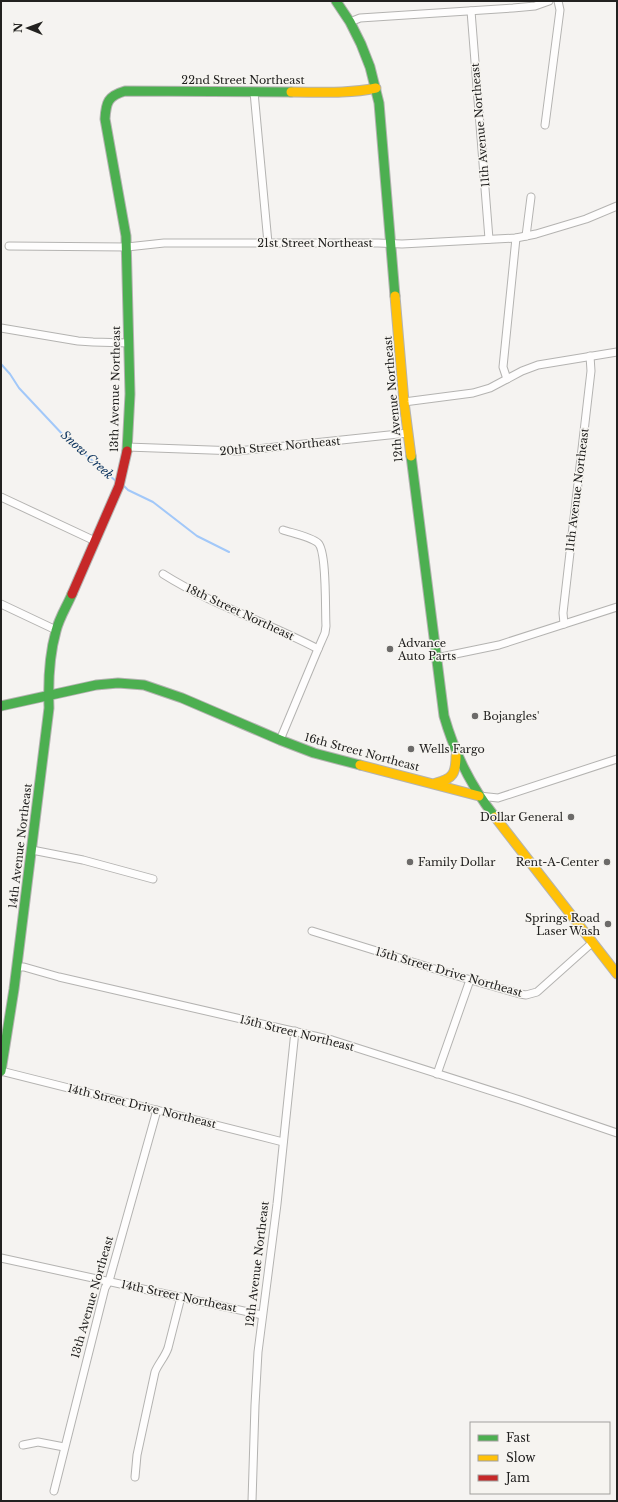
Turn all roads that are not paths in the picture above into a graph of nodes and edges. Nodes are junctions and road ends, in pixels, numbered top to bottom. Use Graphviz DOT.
graph roads {
  1 [pos="336,1"];
  2 [pos="549,1"];
  3 [pos="558,1"];
  4 [pos="471,11"];
  5 [pos="350,22"];
  6 [pos="376,88"];
  7 [pos="254,92"];
  8 [pos="111,97"];
  9 [pos="544,125"];
  10 [pos="531,197"];
  11 [pos="617,206"];
  12 [pos="526,236"];
  13 [pos="516,238"];
  14 [pos="489,239"];
  15 [pos="268,243"];
  16 [pos="392,244"];
  17 [pos="9,246"];
  18 [pos="127,247"];
  19 [pos="1,328"];
  20 [pos="129,342"];
  21 [pos="617,352"];
  22 [pos="590,356"];
  23 [pos="507,379"];
  24 [pos="404,402"];
  25 [pos="408,433"];
  26 [pos="128,447"];
  27 [pos="1,496"];
  28 [pos="283,530"];
  29 [pos="95,541"];
  30 [pos="162,574"];
  31 [pos="1,604"];
  32 [pos="617,607"];
  33 [pos="564,624"];
  34 [pos="56,630"];
  35 [pos="318,649"];
  36 [pos="436,658"];
  37 [pos="49,695"];
  38 [pos="1,706"];
  39 [pos="280,740"];
  40 [pos="456,752"];
  41 [pos="617,759"];
  42 [pos="433,784"];
  43 [pos="480,796"];
  44 [pos="32,850"];
  45 [pos="153,879"];
  46 [pos="312,931"];
  47 [pos="593,942"];
  48 [pos="17,967"];
  49 [pos="617,973"];
  50 [pos="470,980"];
  51 [pos="295,1031"];
  52 [pos="1,1071"];
  53 [pos="437,1074"];
  54 [pos="157,1110"];
  55 [pos="617,1133"];
  56 [pos="283,1142"];
  57 [pos="1,1258"];
  58 [pos="109,1282"];
  59 [pos="181,1297"];
  60 [pos="262,1315"];
  61 [pos="23,1445"];
  62 [pos="64,1447"];
  63 [pos="135,1478"];
  64 [pos="54,1491"];
  65 [pos="252,1501"];
  1 -- 5 [label="main road, 12th Avenue Northeast"];
  2 -- 4 [label="street"];
  3 -- 9 [label="street"];
  4 -- 5 [label="street"];
  4 -- 14 [label="street, 11th Avenue Northeast"];
  5 -- 6 [label="main road, 12th Avenue Northeast"];
  6 -- 7 [label="main road, 22nd Street Northeast"];
  6 -- 16 [label="main road, 12th Avenue Northeast"];
  7 -- 8 [label="main road, 22nd Street Northeast"];
  7 -- 15 [label="street"];
  8 -- 18 [label="main road, 13th Avenue Northeast"];
  10 -- 12 [label="street"];
  11 -- 12 [label="street, 21st Street Northeast"];
  12 -- 13 [label="street, 21st Street Northeast"];
  13 -- 14 [label="street, 21st Street Northeast"];
  13 -- 23 [label="street"];
  14 -- 16 [label="street, 21st Street Northeast"];
  15 -- 16 [label="street, 21st Street Northeast"];
  15 -- 18 [label="street, 21st Street Northeast"];
  16 -- 24 [label="main road, 12th Avenue Northeast"];
  17 -- 18 [label="street, 21st Street Northeast"];
  18 -- 20 [label="main road, 13th Avenue Northeast"];
  19 -- 20 [label="street"];
  20 -- 26 [label="main road, 13th Avenue Northeast"];
  21 -- 22 [label="street"];
  22 -- 23 [label="street"];
  22 -- 33 [label="street, 11th Avenue Northeast"];
  23 -- 24 [label="street"];
  24 -- 25 [label="main road, 12th Avenue Northeast"];
  25 -- 26 [label="street, 20th Street Northeast"];
  25 -- 36 [label="main road, 12th Avenue Northeast"];
  26 -- 29 [label="main road, 13th Avenue Northeast"];
  27 -- 29 [label="street"];
  28 -- 35 [label="street"];
  29 -- 34 [label="main road, 13th Avenue Northeast"];
  30 -- 35 [label="street, 18th Street Northeast"];
  31 -- 34 [label="street"];
  32 -- 33 [label="street"];
  33 -- 36 [label="street"];
  34 -- 37 [label="main road, 13th Avenue Northeast"];
  35 -- 39 [label="street"];
  36 -- 40 [label="main road, 12th Avenue Northeast"];
  37 -- 38 [label="main road, 16th Street Northeast"];
  37 -- 39 [label="main road, 16th Street Northeast"];
  37 -- 44 [label="main road, 14th Avenue Northeast"];
  39 -- 42 [label="main road, 16th Street Northeast"];
  40 -- 42 [label="main road"];
  40 -- 43 [label="main road, 12th Avenue Northeast"];
  41 -- 43 [label="street"];
  42 -- 43 [label="main road, 16th Street Northeast"];
  43 -- 47 [label="main road"];
  44 -- 45 [label="street"];
  44 -- 48 [label="main road, 14th Avenue Northeast"];
  46 -- 50 [label="street, 15th Street Drive Northeast"];
  47 -- 49 [label="main road"];
  47 -- 50 [label="street, 15th Street Drive Northeast"];
  48 -- 51 [label="street, 15th Street Northeast"];
  48 -- 52 [label="main road, 14th Avenue Northeast"];
  50 -- 53 [label="street"];
  51 -- 53 [label="street, 15th Street Northeast"];
  51 -- 56 [label="street, 12th Avenue Northeast"];
  52 -- 54 [label="street, 14th Street Drive Northeast"];
  53 -- 55 [label="street, 15th Street Northeast"];
  54 -- 56 [label="street, 14th Street Drive Northeast"];
  54 -- 58 [label="street, 13th Avenue Northeast"];
  56 -- 60 [label="street, 12th Avenue Northeast"];
  57 -- 58 [label="street, 14th Street Northeast"];
  58 -- 59 [label="street, 14th Street Northeast"];
  58 -- 62 [label="street, 13th Avenue Northeast"];
  59 -- 60 [label="street, 14th Street Northeast"];
  59 -- 63 [label="street"];
  60 -- 65 [label="street, 12th Avenue Northeast"];
  61 -- 62 [label="street"];
  62 -- 64 [label="street, 13th Avenue Northeast"];
}
